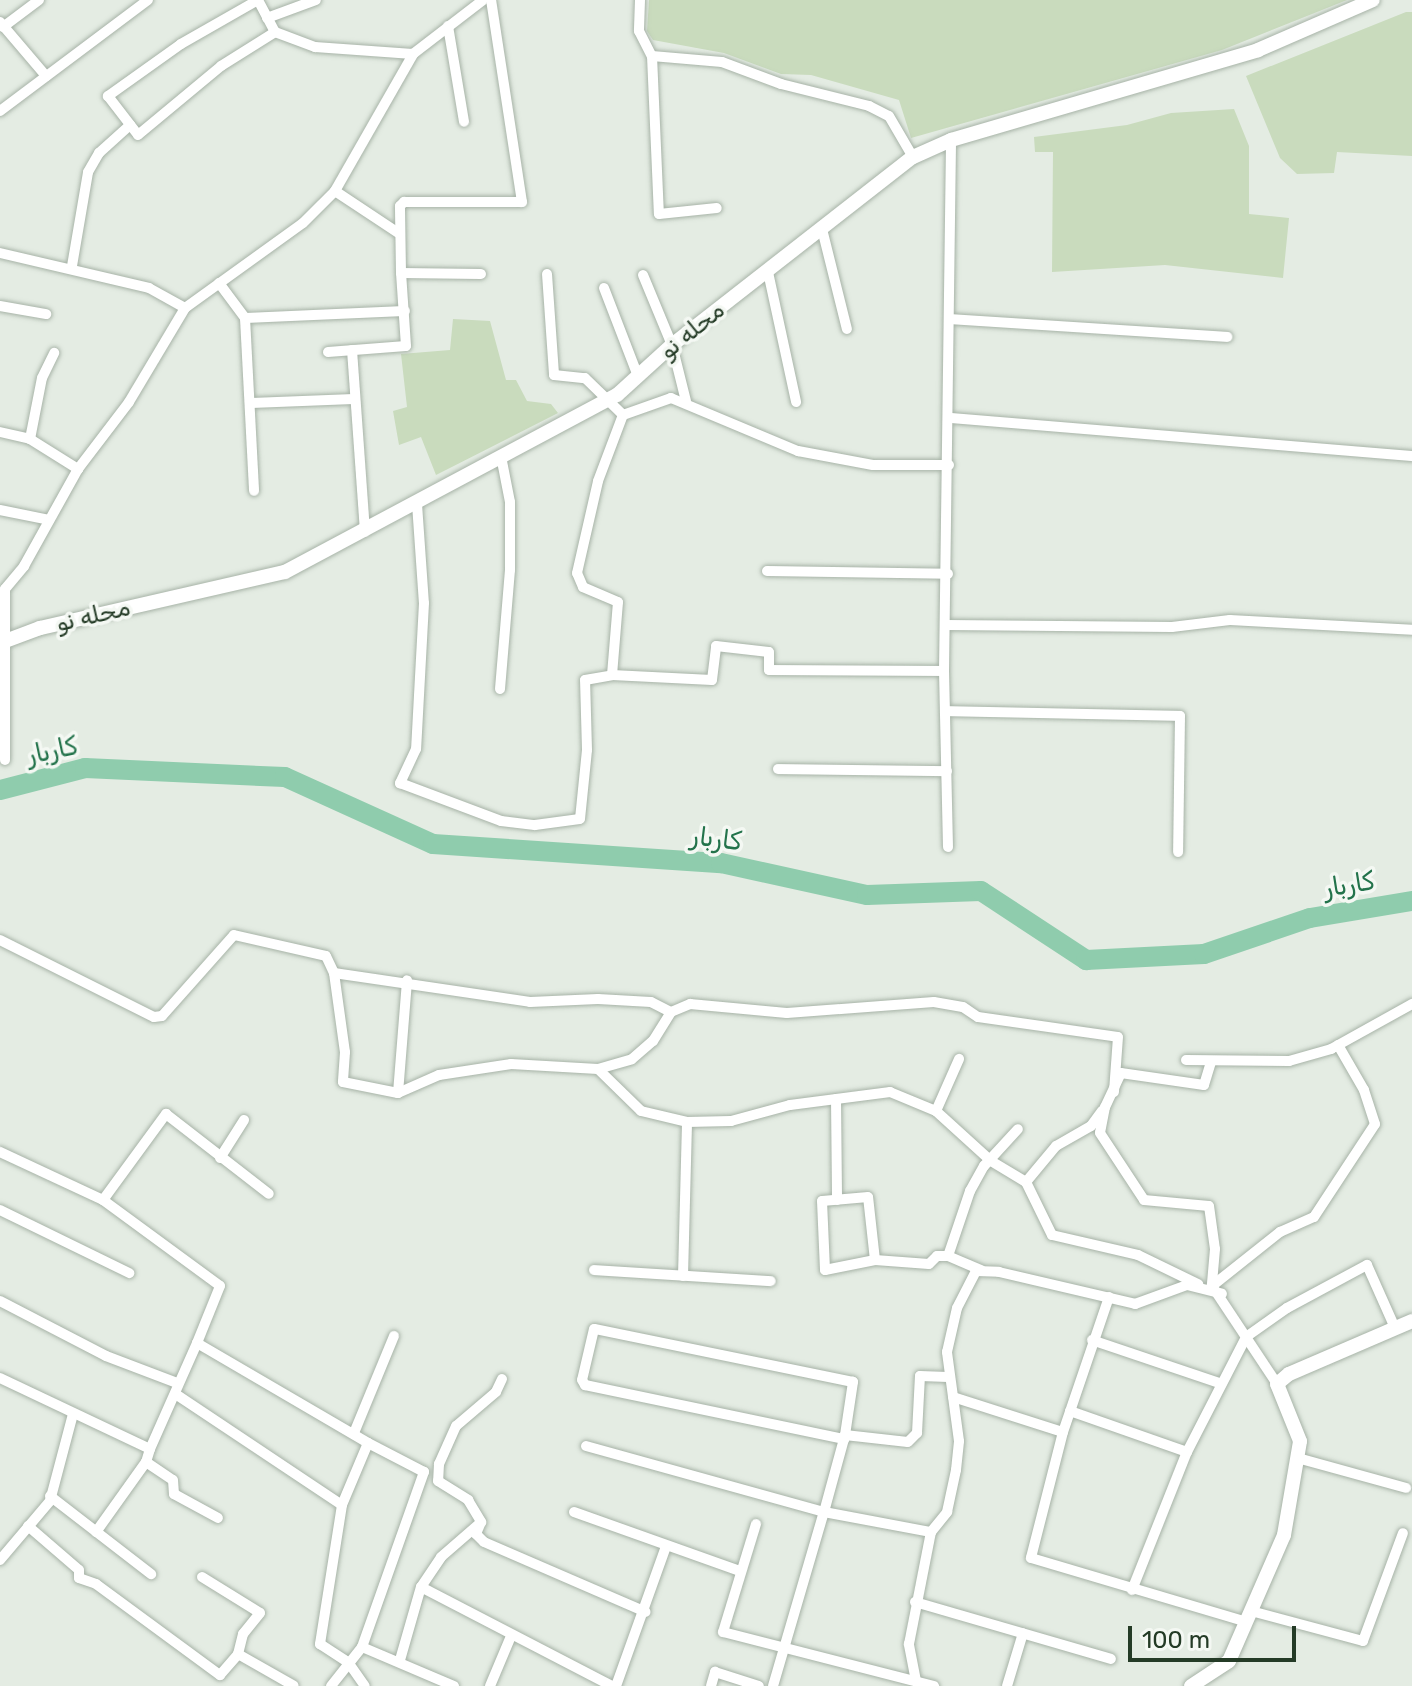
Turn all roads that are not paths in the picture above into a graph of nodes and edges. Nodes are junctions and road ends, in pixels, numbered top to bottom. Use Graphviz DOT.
graph roads {
  1 [pos="39,0"];
  2 [pos="148,0"];
  3 [pos="258,0"];
  4 [pos="316,0"];
  5 [pos="483,0"];
  6 [pos="491,0"];
  7 [pos="640,0"];
  8 [pos="1373,0"];
  9 [pos="267,18"];
  10 [pos="2,24"];
  11 [pos="448,26"];
  12 [pos="275,32"];
  13 [pos="413,54"];
  14 [pos="652,56"];
  15 [pos="46,76"];
  16 [pos="0,111"];
  17 [pos="464,122"];
  18 [pos="130,125"];
  19 [pos="951,140"];
  20 [pos="913,157"];
  21 [pos="335,191"];
  22 [pos="717,208"];
  23 [pos="822,229"];
  24 [pos="400,234"];
  25 [pos="0,253"];
  26 [pos="72,266"];
  27 [pos="768,272"];
  28 [pos="401,273"];
  29 [pos="481,274"];
  30 [pos="547,274"];
  31 [pos="643,275"];
  32 [pos="219,283"];
  33 [pos="604,288"];
  34 [pos="0,306"];
  35 [pos="185,308"];
  36 [pos="405,311"];
  37 [pos="46,314"];
  38 [pos="245,318"];
  39 [pos="950,319"];
  40 [pos="847,329"];
  41 [pos="1227,337"];
  42 [pos="672,345"];
  43 [pos="352,350"];
  44 [pos="328,352"];
  45 [pos="54,353"];
  46 [pos="638,376"];
  47 [pos="355,399"];
  48 [pos="609,400"];
  49 [pos="686,401"];
  50 [pos="796,402"];
  51 [pos="250,403"];
  52 [pos="623,415"];
  53 [pos="950,418"];
  54 [pos="0,432"];
  55 [pos="30,439"];
  56 [pos="501,456"];
  57 [pos="1412,456"];
  58 [pos="949,465"];
  59 [pos="78,469"];
  60 [pos="254,491"];
  61 [pos="417,504"];
  62 [pos="0,510"];
  63 [pos="49,520"];
  64 [pos="366,533"];
  65 [pos="767,571"];
  66 [pos="948,574"];
  67 [pos="3,586"];
  68 [pos="946,625"];
  69 [pos="1412,630"];
  70 [pos="1,642"];
  71 [pos="944,671"];
  72 [pos="612,675"];
  73 [pos="500,689"];
  74 [pos="945,711"];
  75 [pos="5,760"];
  76 [pos="778,769"];
  77 [pos="947,771"];
  78 [pos="948,847"];
  79 [pos="1178,852"];
  80 [pos="0,940"];
  81 [pos="334,973"];
  82 [pos="407,980"];
  83 [pos="1412,1004"];
  84 [pos="671,1012"];
  85 [pos="1338,1045"];
  86 [pos="959,1059"];
  87 [pos="1186,1060"];
  88 [pos="1211,1062"];
  89 [pos="598,1069"];
  90 [pos="1114,1092"];
  91 [pos="398,1093"];
  92 [pos="836,1099"];
  93 [pos="1105,1107"];
  94 [pos="936,1111"];
  95 [pos="244,1120"];
  96 [pos="687,1122"];
  97 [pos="1018,1129"];
  98 [pos="0,1152"];
  99 [pos="220,1158"];
  100 [pos="991,1161"];
  101 [pos="1026,1182"];
  102 [pos="269,1194"];
  103 [pos="103,1200"];
  104 [pos="837,1200"];
  105 [pos="0,1210"];
  106 [pos="948,1256"];
  107 [pos="875,1260"];
  108 [pos="594,1270"];
  109 [pos="981,1270"];
  110 [pos="129,1273"];
  111 [pos="683,1276"];
  112 [pos="771,1281"];
  113 [pos="1210,1287"];
  114 [pos="1109,1297"];
  115 [pos="0,1301"];
  116 [pos="1412,1321"];
  117 [pos="1395,1328"];
  118 [pos="394,1336"];
  119 [pos="1246,1337"];
  120 [pos="1092,1340"];
  121 [pos="197,1343"];
  122 [pos="948,1377"];
  123 [pos="0,1378"];
  124 [pos="502,1379"];
  125 [pos="1219,1383"];
  126 [pos="1277,1384"];
  127 [pos="177,1389"];
  128 [pos="953,1397"];
  129 [pos="1070,1411"];
  130 [pos="73,1414"];
  131 [pos="1063,1432"];
  132 [pos="354,1433"];
  133 [pos="844,1437"];
  134 [pos="368,1443"];
  135 [pos="586,1446"];
  136 [pos="150,1449"];
  137 [pos="1187,1452"];
  138 [pos="1301,1459"];
  139 [pos="146,1462"];
  140 [pos="1406,1488"];
  141 [pos="50,1496"];
  142 [pos="342,1505"];
  143 [pos="574,1512"];
  144 [pos="824,1512"];
  145 [pos="218,1518"];
  146 [pos="481,1522"];
  147 [pos="756,1524"];
  148 [pos="28,1526"];
  149 [pos="96,1532"];
  150 [pos="931,1532"];
  151 [pos="1403,1533"];
  152 [pos="666,1546"];
  153 [pos="0,1560"];
  154 [pos="740,1571"];
  155 [pos="151,1574"];
  156 [pos="202,1577"];
  157 [pos="421,1587"];
  158 [pos="1132,1590"];
  159 [pos="915,1602"];
  160 [pos="646,1612"];
  161 [pos="1247,1616"];
  162 [pos="1023,1633"];
  163 [pos="511,1636"];
  164 [pos="362,1647"];
  165 [pos="783,1649"];
  166 [pos="238,1654"];
  167 [pos="1111,1659"];
  168 [pos="400,1660"];
  169 [pos="348,1662"];
  170 [pos="916,1681"];
  171 [pos="294,1686"];
  172 [pos="331,1686"];
  173 [pos="365,1686"];
  174 [pos="454,1686"];
  175 [pos="490,1686"];
  176 [pos="614,1686"];
  177 [pos="711,1686"];
  178 [pos="759,1686"];
  179 [pos="773,1686"];
  180 [pos="934,1686"];
  181 [pos="1007,1686"];
  182 [pos="1191,1686"];
  1 -- 10 [label="street"];
  2 -- 15 [label="street"];
  3 -- 9 [label="street"];
  3 -- 18 [label="street"];
  4 -- 9 [label="street"];
  5 -- 11 [label="street"];
  6 -- 24 [label="street"];
  7 -- 14 [label="street"];
  8 -- 19 [label="street, محله نو"];
  9 -- 12 [label="street"];
  10 -- 15 [label="street"];
  11 -- 13 [label="street"];
  11 -- 17 [label="street"];
  12 -- 13 [label="street"];
  12 -- 18 [label="street"];
  13 -- 21 [label="street"];
  14 -- 20 [label="street"];
  14 -- 22 [label="street"];
  15 -- 16 [label="street"];
  18 -- 26 [label="street"];
  19 -- 20 [label="street, محله نو"];
  19 -- 39 [label="street"];
  20 -- 23 [label="street, محله نو"];
  21 -- 24 [label="street"];
  21 -- 32 [label="street"];
  23 -- 27 [label="street, محله نو"];
  23 -- 40 [label="street"];
  24 -- 28 [label="street"];
  25 -- 26 [label="street"];
  26 -- 35 [label="street"];
  27 -- 42 [label="street, محله نو"];
  27 -- 50 [label="street"];
  28 -- 29 [label="street"];
  28 -- 36 [label="street"];
  30 -- 48 [label="street"];
  31 -- 42 [label="street"];
  32 -- 35 [label="street"];
  32 -- 38 [label="street"];
  33 -- 46 [label="street"];
  34 -- 37 [label="street"];
  35 -- 59 [label="street"];
  36 -- 38 [label="street"];
  36 -- 43 [label="street"];
  38 -- 51 [label="street"];
  39 -- 41 [label="street"];
  39 -- 53 [label="street"];
  42 -- 46 [label="street, محله نو"];
  42 -- 49 [label="street"];
  43 -- 44 [label="street"];
  43 -- 47 [label="street"];
  45 -- 55 [label="street"];
  46 -- 48 [label="street, محله نو"];
  47 -- 51 [label="street"];
  47 -- 64 [label="street"];
  48 -- 52 [label="street"];
  48 -- 56 [label="street, محله نو"];
  49 -- 52 [label="street"];
  49 -- 58 [label="street"];
  51 -- 60 [label="street"];
  52 -- 72 [label="street"];
  53 -- 57 [label="street"];
  53 -- 58 [label="street"];
  54 -- 55 [label="street"];
  55 -- 59 [label="street"];
  56 -- 61 [label="street, محله نو"];
  56 -- 73 [label="street"];
  58 -- 66 [label="street"];
  59 -- 63 [label="street"];
  61 -- 64 [label="street, محله نو"];
  61 -- 72 [label="street"];
  62 -- 63 [label="street"];
  63 -- 67 [label="street"];
  64 -- 70 [label="street, محله نو"];
  65 -- 66 [label="street"];
  66 -- 68 [label="street"];
  67 -- 70 [label="street"];
  68 -- 69 [label="street"];
  68 -- 71 [label="street"];
  70 -- 75 [label="street"];
  71 -- 72 [label="street"];
  71 -- 74 [label="street"];
  74 -- 77 [label="street"];
  74 -- 79 [label="street"];
  76 -- 77 [label="street"];
  77 -- 78 [label="street"];
  80 -- 81 [label="street"];
  81 -- 82 [label="street"];
  81 -- 91 [label="street"];
  82 -- 84 [label="street"];
  82 -- 91 [label="street"];
  83 -- 85 [label="street"];
  84 -- 89 [label="street"];
  84 -- 90 [label="street"];
  85 -- 88 [label="street"];
  85 -- 113 [label="street"];
  86 -- 94 [label="street"];
  87 -- 88 [label="street"];
  88 -- 90 [label="street"];
  89 -- 91 [label="street"];
  89 -- 96 [label="street"];
  90 -- 93 [label="street"];
  92 -- 94 [label="street"];
  92 -- 96 [label="street"];
  92 -- 104 [label="street"];
  93 -- 101 [label="street"];
  93 -- 113 [label="street"];
  94 -- 100 [label="street"];
  95 -- 99 [label="street"];
  96 -- 111 [label="street"];
  97 -- 100 [label="street"];
  98 -- 103 [label="street"];
  99 -- 102 [label="street"];
  99 -- 103 [label="street"];
  100 -- 101 [label="street"];
  100 -- 106 [label="street"];
  101 -- 113 [label="street"];
  103 -- 121 [label="street"];
  104 -- 107 [label="street"];
  104 -- 107 [label="street"];
  105 -- 110 [label="street"];
  106 -- 107 [label="street"];
  106 -- 109 [label="street"];
  108 -- 111 [label="street"];
  109 -- 114 [label="street"];
  109 -- 122 [label="street"];
  111 -- 112 [label="street"];
  113 -- 114 [label="street"];
  113 -- 119 [label="street"];
  114 -- 120 [label="street"];
  115 -- 127 [label="street"];
  116 -- 117 [label="street"];
  117 -- 119 [label="street"];
  117 -- 126 [label="street"];
  118 -- 132 [label="street"];
  119 -- 125 [label="street"];
  119 -- 126 [label="street"];
  120 -- 125 [label="street"];
  120 -- 129 [label="street"];
  121 -- 127 [label="street"];
  121 -- 132 [label="street"];
  122 -- 128 [label="street"];
  122 -- 133 [label="street"];
  123 -- 130 [label="street"];
  124 -- 146 [label="street"];
  125 -- 137 [label="street"];
  126 -- 138 [label="street"];
  127 -- 136 [label="street"];
  127 -- 142 [label="street"];
  128 -- 131 [label="street"];
  128 -- 150 [label="street"];
  129 -- 131 [label="street"];
  129 -- 137 [label="street"];
  130 -- 136 [label="street"];
  130 -- 141 [label="street"];
  131 -- 158 [label="street"];
  132 -- 134 [label="street"];
  133 -- 133 [label="street"];
  133 -- 144 [label="street"];
  134 -- 142 [label="street"];
  134 -- 164 [label="street"];
  135 -- 144 [label="street"];
  136 -- 139 [label="street"];
  137 -- 158 [label="street"];
  138 -- 140 [label="street"];
  138 -- 161 [label="street"];
  139 -- 145 [label="street"];
  139 -- 149 [label="street"];
  141 -- 148 [label="street"];
  141 -- 149 [label="street"];
  142 -- 169 [label="street"];
  143 -- 152 [label="street"];
  144 -- 150 [label="street"];
  144 -- 165 [label="street"];
  146 -- 157 [label="street"];
  146 -- 160 [label="street"];
  147 -- 154 [label="street"];
  148 -- 153 [label="street"];
  148 -- 166 [label="street"];
  149 -- 155 [label="street"];
  150 -- 159 [label="street"];
  151 -- 161 [label="street"];
  152 -- 154 [label="street"];
  152 -- 160 [label="street"];
  154 -- 165 [label="street"];
  156 -- 166 [label="street"];
  157 -- 163 [label="street"];
  157 -- 168 [label="street"];
  158 -- 161 [label="street"];
  159 -- 162 [label="street"];
  159 -- 170 [label="street"];
  160 -- 176 [label="street"];
  161 -- 182 [label="street"];
  162 -- 167 [label="street"];
  162 -- 181 [label="street"];
  163 -- 175 [label="street"];
  163 -- 176 [label="street"];
  164 -- 168 [label="street"];
  164 -- 169 [label="street"];
  165 -- 170 [label="street"];
  165 -- 179 [label="street"];
  166 -- 171 [label="street"];
  168 -- 174 [label="street"];
  169 -- 172 [label="street"];
  169 -- 173 [label="street"];
  170 -- 180 [label="street"];
  177 -- 178 [label="street"];
}
